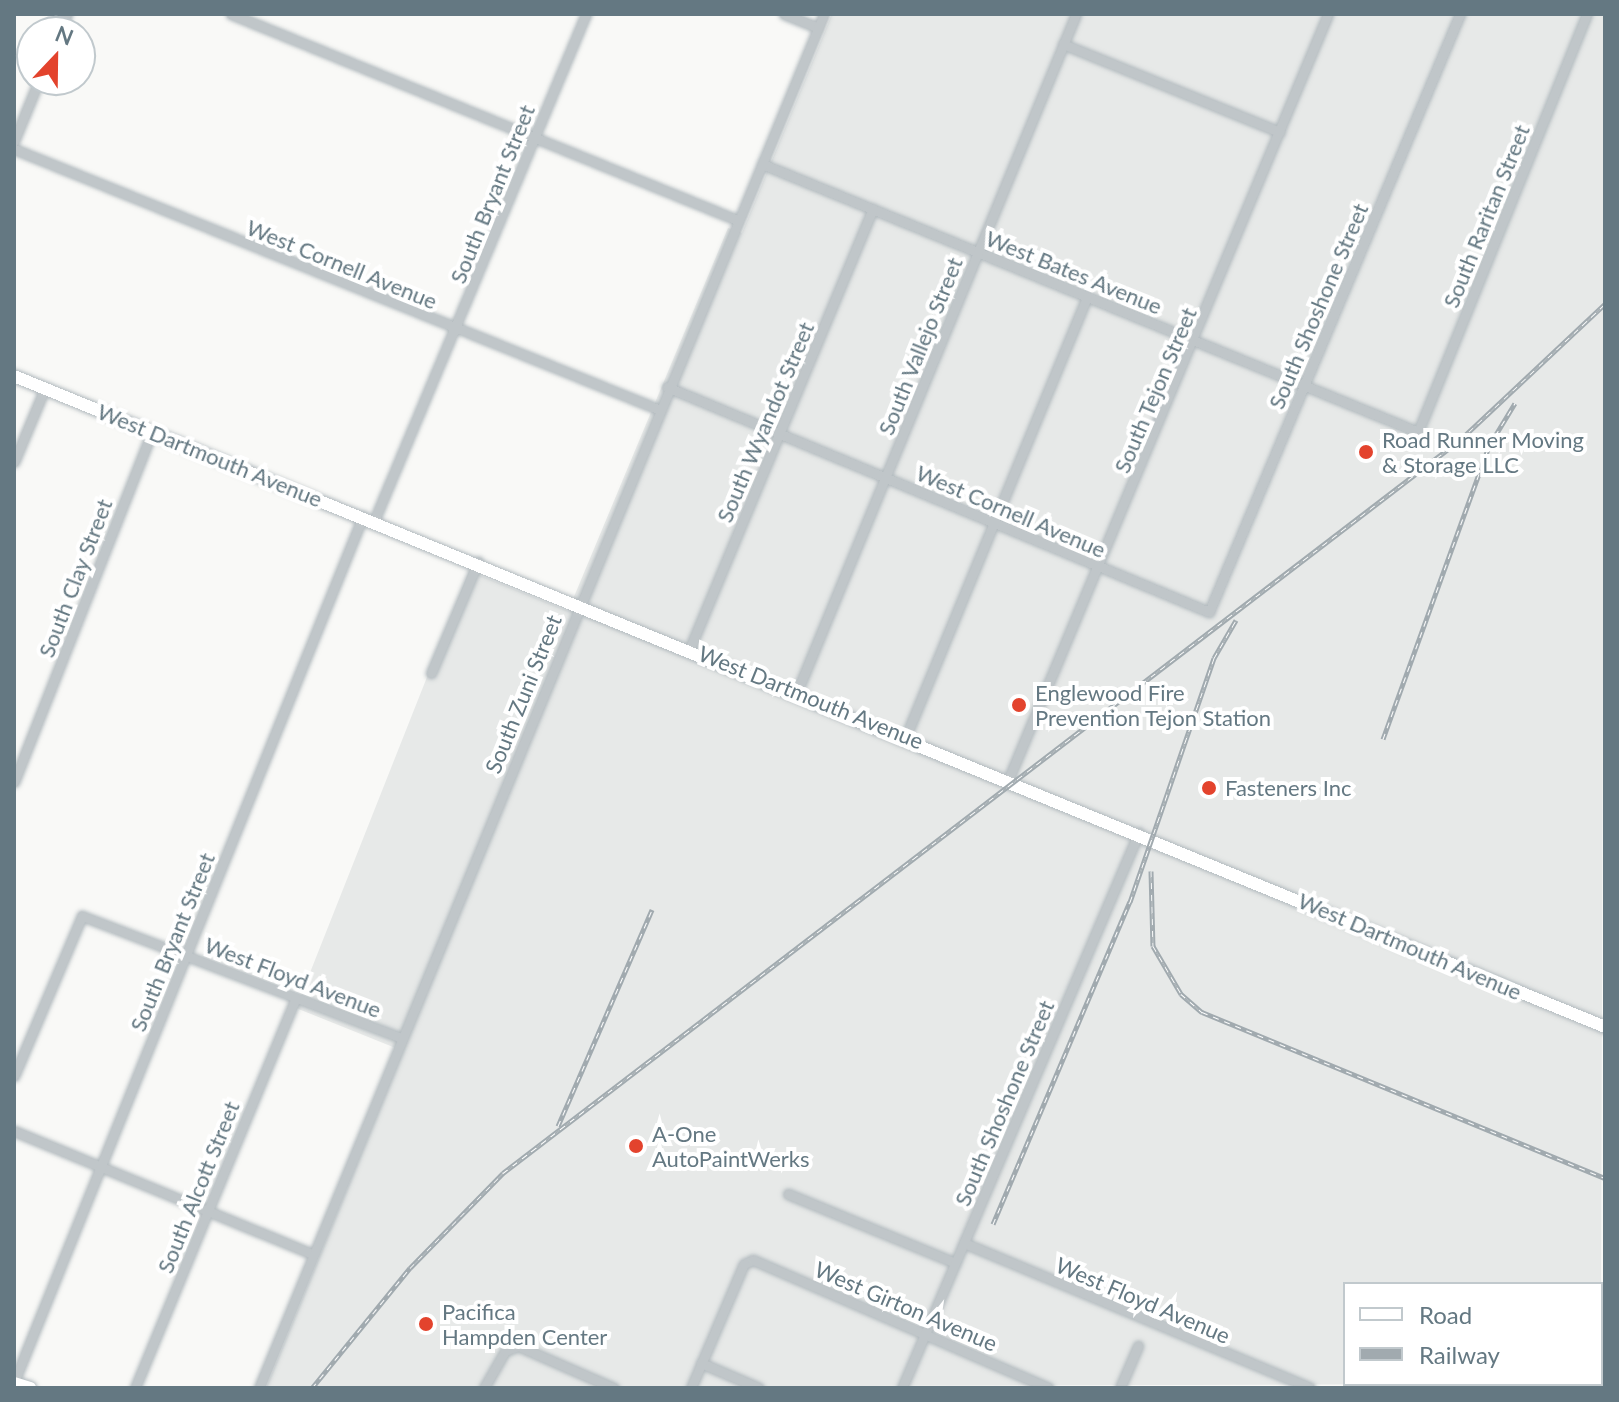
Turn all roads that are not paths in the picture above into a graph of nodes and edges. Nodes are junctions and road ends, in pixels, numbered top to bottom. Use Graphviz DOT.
graph roads {
  1 [pos="231,14"];
  2 [pos="586,14"];
  3 [pos="784,14"];
  4 [pos="824,14"];
  5 [pos="1076,14"];
  6 [pos="1328,14"];
  7 [pos="1460,14"];
  8 [pos="1587,14"];
  9 [pos="818,28"];
  10 [pos="1063,44"];
  11 [pos="32,96"];
  12 [pos="1280,132"];
  13 [pos="536,136"];
  14 [pos="14,141"];
  15 [pos="14,149"];
  16 [pos="762,164"];
  17 [pos="873,209"];
  18 [pos="737,220"];
  19 [pos="978,252"];
  20 [pos="1087,297"];
  21 [pos="456,330"];
  22 [pos="1196,341"];
  23 [pos="14,376"];
  24 [pos="1304,385"];
  25 [pos="667,387"];
  26 [pos="45,388"];
  27 [pos="658,409"];
  28 [pos="152,431"];
  29 [pos="1418,432"];
  30 [pos="779,434"];
  31 [pos="14,462"];
  32 [pos="885,478"];
  33 [pos="369,518"];
  34 [pos="994,523"];
  35 [pos="478,562"];
  36 [pos="1100,567"];
  37 [pos="579,603"];
  38 [pos="1209,612"];
  39 [pos="690,648"];
  40 [pos="431,673"];
  41 [pos="797,692"];
  42 [pos="906,736"];
  43 [pos="1009,778"];
  44 [pos="14,782"];
  45 [pos="1139,832"];
  46 [pos="186,956"];
  47 [pos="295,999"];
  48 [pos="1605,1027"];
  49 [pos="401,1038"];
  50 [pos="14,1076"];
  51 [pos="14,1131"];
  52 [pos="102,1166"];
  53 [pos="788,1194"];
  54 [pos="208,1210"];
  55 [pos="964,1243"];
  56 [pos="313,1254"];
  57 [pos="955,1263"];
  58 [pos="925,1334"];
  59 [pos="1138,1346"];
  60 [pos="701,1363"];
  61 [pos="14,1382"];
  62 [pos="30,1388"];
  63 [pos="135,1388"];
  64 [pos="259,1388"];
  65 [pos="484,1388"];
  66 [pos="614,1388"];
  67 [pos="691,1388"];
  68 [pos="759,1388"];
  69 [pos="902,1388"];
  70 [pos="1049,1388"];
  71 [pos="1120,1388"];
  72 [pos="1310,1388"];
  1 -- 13 [label="street"];
  2 -- 13 [label="street, South Bryant Street"];
  3 -- 9 [label="street"];
  4 -- 9 [label="street, South Zuni Street"];
  5 -- 10 [label="street, South Vallejo Street"];
  6 -- 12 [label="street, South Tejon Street"];
  7 -- 24 [label="street, South Shoshone Street"];
  8 -- 29 [label="street, South Raritan Street"];
  9 -- 16 [label="street, South Zuni Street"];
  10 -- 12 [label="street"];
  10 -- 19 [label="street, South Vallejo Street"];
  11 -- 14 [label="street"];
  12 -- 22 [label="street, South Tejon Street"];
  13 -- 18 [label="street"];
  13 -- 21 [label="street, South Bryant Street"];
  15 -- 21 [label="street, West Cornell Avenue"];
  16 -- 17 [label="street, West Bates Avenue"];
  16 -- 18 [label="street, South Zuni Street"];
  17 -- 19 [label="street, West Bates Avenue"];
  17 -- 30 [label="street, South Wyandot Street"];
  18 -- 25 [label="street, South Zuni Street"];
  19 -- 20 [label="street, West Bates Avenue"];
  19 -- 32 [label="street, South Vallejo Street"];
  20 -- 22 [label="street, West Bates Avenue"];
  20 -- 34 [label="street"];
  21 -- 27 [label="street, West Cornell Avenue"];
  21 -- 33 [label="street, South Bryant Street"];
  22 -- 24 [label="street, West Bates Avenue"];
  22 -- 36 [label="street, South Tejon Street"];
  23 -- 26 [label="main road, West Dartmouth Avenue"];
  24 -- 29 [label="street, West Bates Avenue"];
  24 -- 38 [label="street, South Shoshone Street"];
  25 -- 27 [label="street, South Zuni Street"];
  25 -- 30 [label="street, West Cornell Avenue"];
  26 -- 28 [label="main road, West Dartmouth Avenue"];
  26 -- 31 [label="street"];
  27 -- 37 [label="street, South Zuni Street"];
  28 -- 33 [label="main road, West Dartmouth Avenue"];
  28 -- 44 [label="street, South Clay Street"];
  30 -- 32 [label="street, West Cornell Avenue"];
  30 -- 39 [label="street, South Wyandot Street"];
  32 -- 34 [label="street, West Cornell Avenue"];
  32 -- 41 [label="street, South Vallejo Street"];
  33 -- 35 [label="main road, West Dartmouth Avenue"];
  33 -- 46 [label="street, South Bryant Street"];
  34 -- 36 [label="street, West Cornell Avenue"];
  34 -- 42 [label="street"];
  35 -- 37 [label="main road, West Dartmouth Avenue"];
  35 -- 40 [label="street"];
  36 -- 38 [label="street, West Cornell Avenue"];
  36 -- 43 [label="street, South Tejon Street"];
  37 -- 39 [label="main road, West Dartmouth Avenue"];
  37 -- 49 [label="street, South Zuni Street"];
  39 -- 41 [label="main road, West Dartmouth Avenue"];
  41 -- 42 [label="main road, West Dartmouth Avenue"];
  42 -- 43 [label="main road, West Dartmouth Avenue"];
  43 -- 45 [label="main road, West Dartmouth Avenue"];
  45 -- 48 [label="main road, West Dartmouth Avenue"];
  45 -- 55 [label="street, South Shoshone Street"];
  46 -- 47 [label="street, West Floyd Avenue"];
  46 -- 50 [label="street, West Floyd Avenue"];
  46 -- 52 [label="street, South Bryant Street"];
  47 -- 49 [label="street, West Floyd Avenue"];
  47 -- 54 [label="street, South Alcott Street"];
  49 -- 56 [label="street, South Zuni Street"];
  51 -- 52 [label="street"];
  52 -- 54 [label="street"];
  52 -- 61 [label="street, South Bryant Street"];
  53 -- 57 [label="street"];
  54 -- 56 [label="street"];
  54 -- 63 [label="street, South Alcott Street"];
  55 -- 57 [label="street, South Shoshone Street"];
  55 -- 72 [label="street, West Floyd Avenue"];
  56 -- 64 [label="street, South Zuni Street"];
  57 -- 58 [label="street, South Shoshone Street"];
  58 -- 60 [label="street, West Girton Avenue"];
  58 -- 69 [label="street, South Shoshone Street"];
  58 -- 70 [label="street, West Girton Avenue"];
  59 -- 71 [label="street"];
  60 -- 67 [label="street"];
  60 -- 68 [label="street"];
  61 -- 62 [label="main road"];
  65 -- 66 [label="street"];
}
